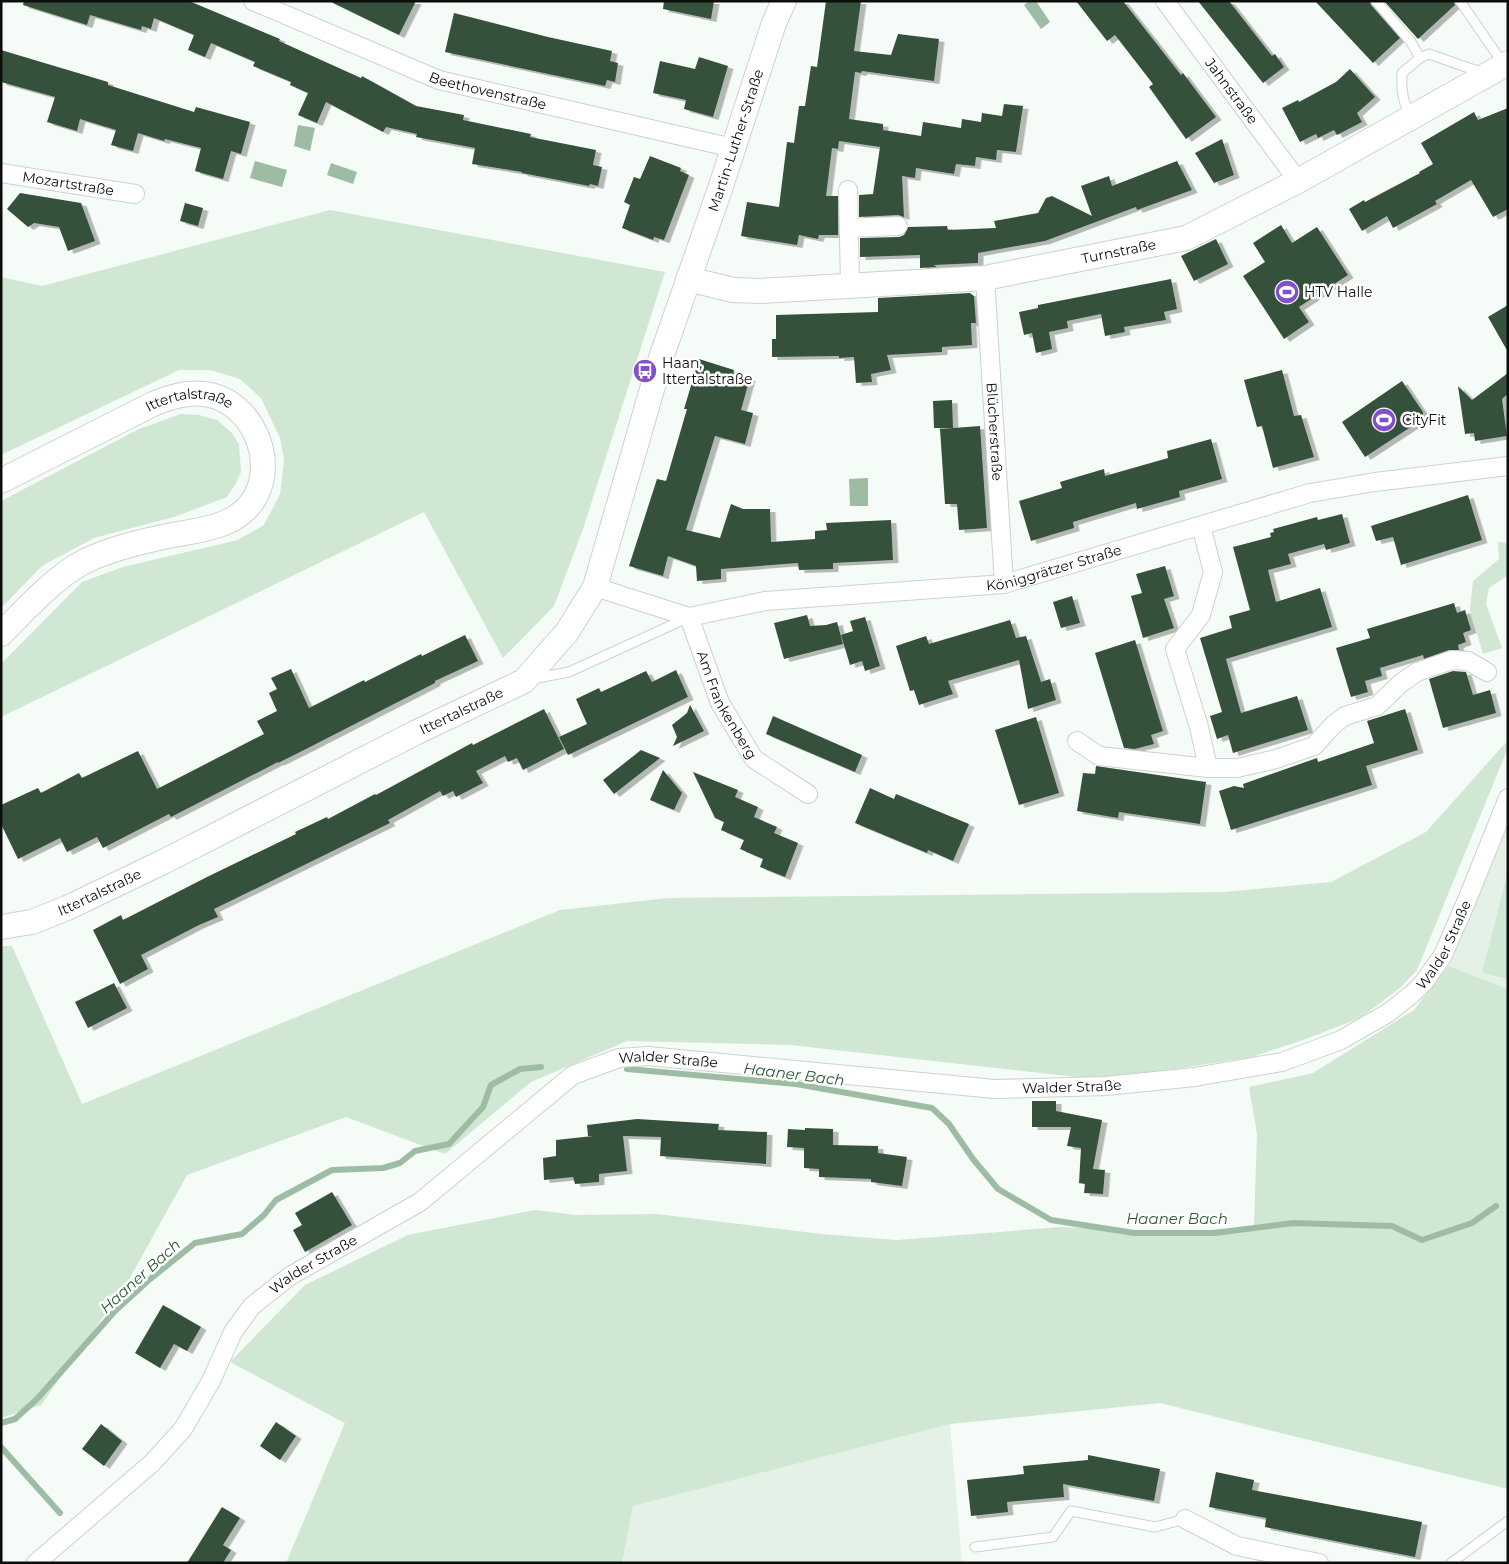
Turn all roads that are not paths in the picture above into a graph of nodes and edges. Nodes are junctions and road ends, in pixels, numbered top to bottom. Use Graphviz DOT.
graph roads {
  1 [pos="253,1"];
  2 [pos="784,1"];
  3 [pos="1165,1"];
  4 [pos="1376,1"];
  5 [pos="1460,1"];
  6 [pos="1420,58"];
  7 [pos="1500,68"];
  8 [pos="1411,118"];
  9 [pos="734,148"];
  10 [pos="1,172"];
  11 [pos="1298,181"];
  12 [pos="848,190"];
  13 [pos="135,194"];
  14 [pos="898,226"];
  15 [pos="849,228"];
  16 [pos="985,278"];
  17 [pos="688,279"];
  18 [pos="850,285"];
  19 [pos="1508,466"];
  20 [pos="1,481"];
  21 [pos="1201,526"];
  22 [pos="1004,584"];
  23 [pos="595,587"];
  24 [pos="689,617"];
  25 [pos="1,634"];
  26 [pos="1487,672"];
  27 [pos="524,681"];
  28 [pos="1077,741"];
  29 [pos="1208,768"];
  30 [pos="808,794"];
  31 [pos="1508,798"];
  32 [pos="1,928"];
  33 [pos="1185,1519"];
  34 [pos="1508,1521"];
  35 [pos="975,1547"];
  36 [pos="36,1563"];
  37 [pos="1319,1563"];
  38 [pos="1450,1563"];
  1 -- 9 [label="street, Beethovenstraße"];
  2 -- 9 [label="main road, Martin-Luther-Straße"];
  3 -- 11 [label="street, Jahnstraße"];
  4 -- 6 [label="lane"];
  5 -- 7 [label="lane"];
  6 -- 7 [label="lane"];
  6 -- 8 [label="lane"];
  7 -- 8 [label="main road, Turnstraße"];
  8 -- 11 [label="main road, Turnstraße"];
  9 -- 17 [label="main road, Martin-Luther-Straße"];
  10 -- 13 [label="street, Mozartstraße"];
  11 -- 16 [label="main road, Turnstraße"];
  12 -- 15 [label="street"];
  14 -- 15 [label="street"];
  15 -- 18 [label="street"];
  16 -- 18 [label="main road, Turnstraße"];
  16 -- 22 [label="street, Blücherstraße"];
  17 -- 18 [label="main road, Turnstraße"];
  17 -- 23 [label="main road, Ittertalstraße"];
  19 -- 21 [label="street, Königgrätzer Straße"];
  20 -- 25 [label="main road, Ittertalstraße"];
  21 -- 22 [label="street, Königgrätzer Straße"];
  21 -- 29 [label="street"];
  22 -- 24 [label="street, Königgrätzer Straße"];
  23 -- 24 [label="street, Königgrätzer Straße"];
  23 -- 27 [label="main road, Ittertalstraße"];
  24 -- 27 [label="lane"];
  24 -- 30 [label="street, Am Frankenberg"];
  26 -- 29 [label="street"];
  27 -- 32 [label="main road, Ittertalstraße"];
  28 -- 29 [label="street"];
  31 -- 36 [label="street, Walder Straße"];
  33 -- 35 [label="lane"];
  33 -- 37 [label="street"];
  34 -- 38 [label="lane"];
}
